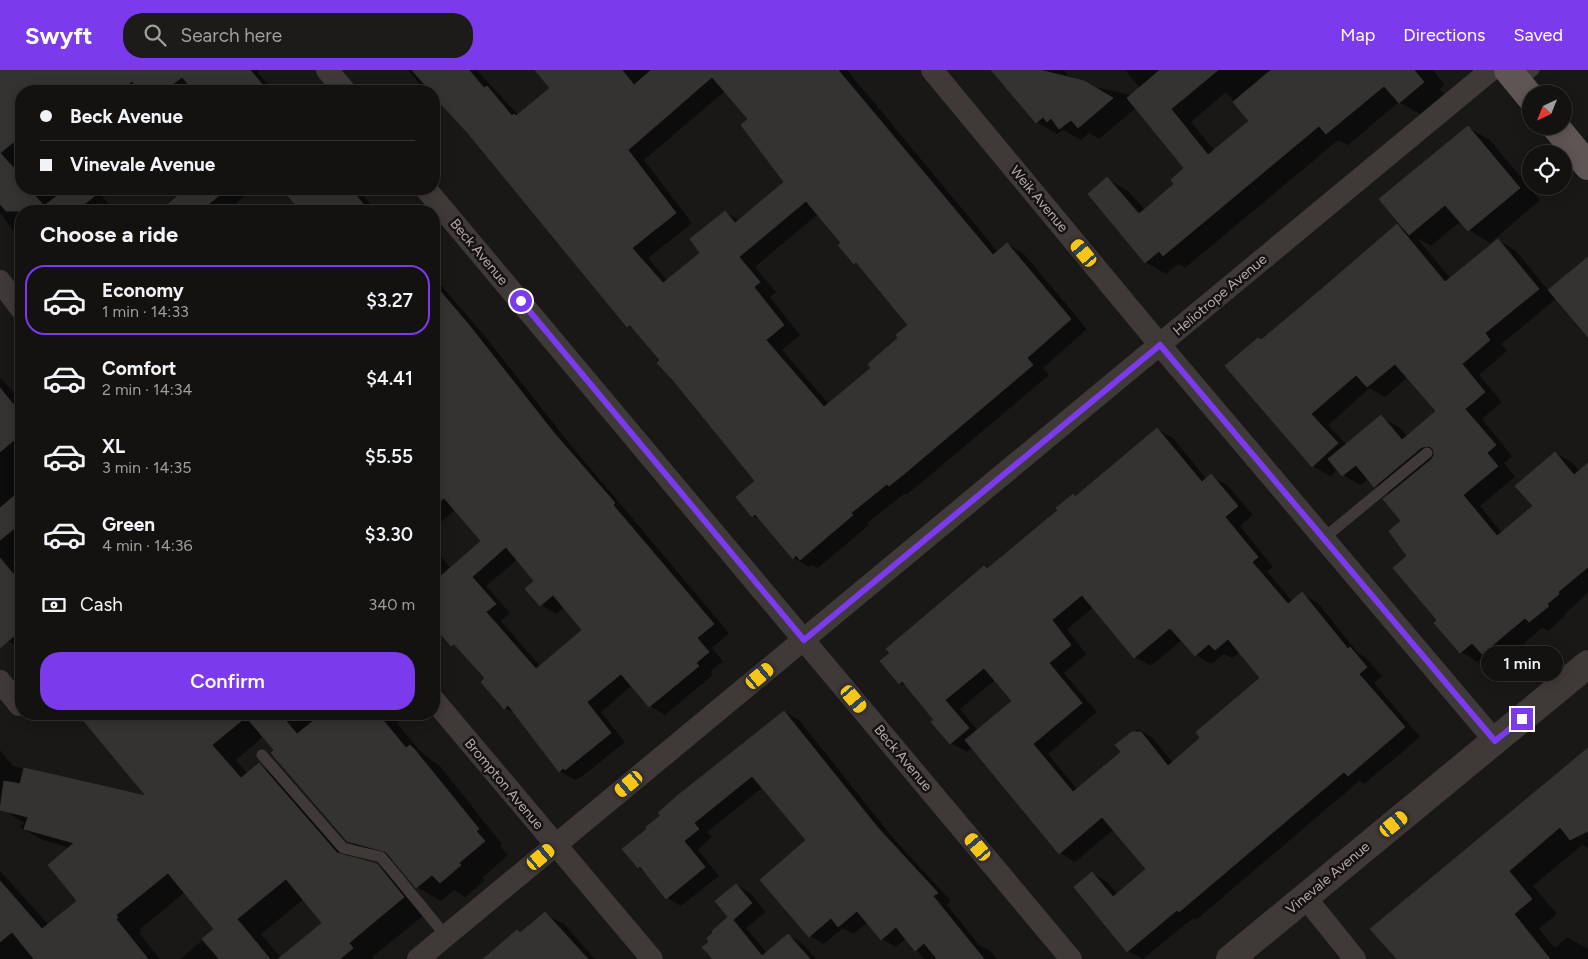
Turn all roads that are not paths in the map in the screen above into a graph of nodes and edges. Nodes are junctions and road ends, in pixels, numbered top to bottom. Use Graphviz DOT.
graph roads {
  1 [pos="327,70"];
  2 [pos="932,70"];
  3 [pos="1491,70"];
  4 [pos="340,85"];
  5 [pos="1562,135"];
  6 [pos="1588,166"];
  7 [pos="431,195"];
  8 [pos="439,205"];
  9 [pos="440,206"];
  10 [pos="1,285"];
  11 [pos="15,302"];
  12 [pos="1160,345"];
  13 [pos="1427,453"];
  14 [pos="1324,538"];
  15 [pos="804,640"];
  16 [pos="1588,664"];
  17 [pos="0,681"];
  18 [pos="15,700"];
  19 [pos="440,707"];
  20 [pos="1495,741"];
  21 [pos="262,755"];
  22 [pos="556,845"];
  23 [pos="1305,897"];
  24 [pos="446,936"];
  25 [pos="418,959"];
  26 [pos="652,959"];
  27 [pos="1071,959"];
  28 [pos="1230,959"];
  29 [pos="1355,959"];
  1 -- 4 [label="street"];
  2 -- 12 [label="street, Weik Avenue"];
  3 -- 12 [label="street, Heliotrope Avenue"];
  5 -- 6 [label="main road"];
  7 -- 8 [label="street, Beck Avenue"];
  9 -- 15 [label="street, Beck Avenue"];
  10 -- 11 [label="street"];
  12 -- 14 [label="street, Weik Avenue"];
  12 -- 15 [label="street, Heliotrope Avenue"];
  13 -- 14 [label="lane"];
  14 -- 20 [label="street, Weik Avenue"];
  15 -- 22 [label="street, Heliotrope Avenue"];
  15 -- 27 [label="street, Beck Avenue"];
  16 -- 20 [label="street, Vinevale Avenue"];
  17 -- 18 [label="street"];
  19 -- 22 [label="street, Brompton Avenue"];
  20 -- 23 [label="street, Vinevale Avenue"];
  21 -- 24 [label="lane"];
  22 -- 24 [label="street, Heliotrope Avenue"];
  22 -- 26 [label="street, Brompton Avenue"];
  23 -- 28 [label="street, Vinevale Avenue"];
  23 -- 29 [label="street"];
  24 -- 25 [label="street, Heliotrope Avenue"];
}
